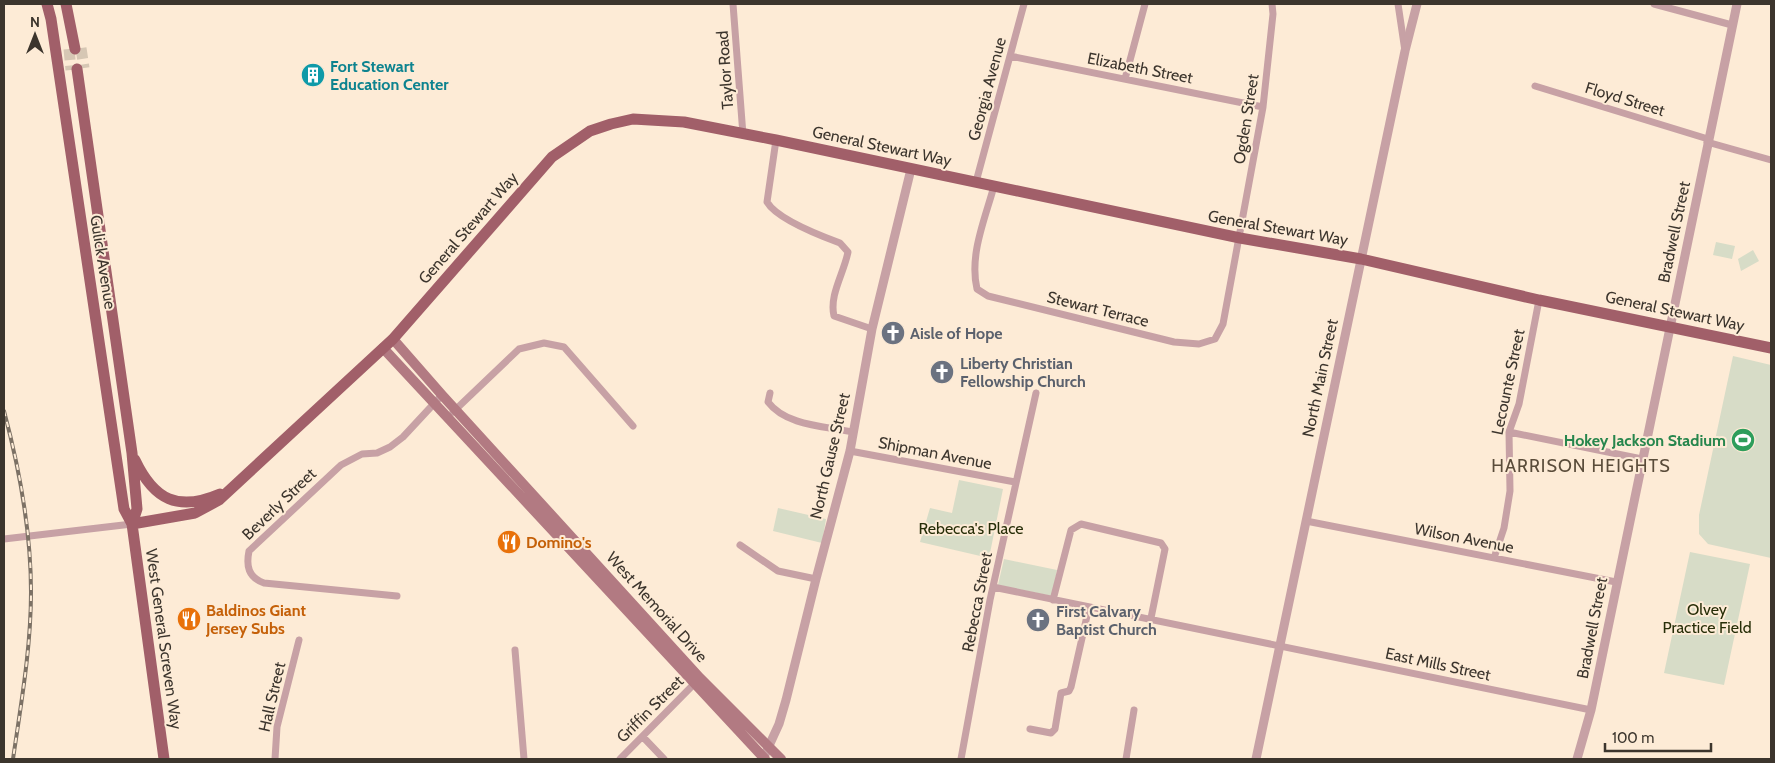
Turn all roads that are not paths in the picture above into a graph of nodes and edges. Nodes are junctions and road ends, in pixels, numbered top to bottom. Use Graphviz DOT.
graph roads {
  1 [pos="47,4"];
  2 [pos="66,4"];
  3 [pos="734,4"];
  4 [pos="1024,4"];
  5 [pos="1145,4"];
  6 [pos="1272,4"];
  7 [pos="1398,4"];
  8 [pos="1417,4"];
  9 [pos="1654,4"];
  10 [pos="1737,4"];
  11 [pos="1732,26"];
  12 [pos="74,46"];
  13 [pos="1405,51"];
  14 [pos="1010,56"];
  15 [pos="78,69"];
  16 [pos="1126,79"];
  17 [pos="1535,86"];
  18 [pos="1263,107"];
  19 [pos="743,135"];
  20 [pos="776,140"];
  21 [pos="1708,141"];
  22 [pos="1771,160"];
  23 [pos="911,169"];
  24 [pos="976,182"];
  25 [pos="994,186"];
  26 [pos="1240,238"];
  27 [pos="1361,260"];
  28 [pos="1539,300"];
  29 [pos="1669,327"];
  30 [pos="872,328"];
  31 [pos="393,339"];
  32 [pos="117,346"];
  33 [pos="383,348"];
  34 [pos="1771,348"];
  35 [pos="100,349"];
  36 [pos="770,393"];
  37 [pos="1036,393"];
  38 [pos="442,395"];
  39 [pos="434,404"];
  40 [pos="455,410"];
  41 [pos="446,417"];
  42 [pos="633,426"];
  43 [pos="853,432"];
  44 [pos="1509,432"];
  45 [pos="850,451"];
  46 [pos="132,453"];
  47 [pos="1642,459"];
  48 [pos="1015,482"];
  49 [pos="231,490"];
  50 [pos="1306,521"];
  51 [pos="132,524"];
  52 [pos="4,539"];
  53 [pos="740,546"];
  54 [pos="1494,558"];
  55 [pos="816,579"];
  56 [pos="1616,582"];
  57 [pos="993,588"];
  58 [pos="397,596"];
  59 [pos="1053,600"];
  60 [pos="1089,607"];
  61 [pos="1151,618"];
  62 [pos="299,640"];
  63 [pos="1280,646"];
  64 [pos="515,650"];
  65 [pos="697,680"];
  66 [pos="1134,710"];
  67 [pos="1591,710"];
  68 [pos="1030,729"];
  69 [pos="643,737"];
  70 [pos="770,747"];
  71 [pos="164,759"];
  72 [pos="275,759"];
  73 [pos="524,759"];
  74 [pos="620,759"];
  75 [pos="664,759"];
  76 [pos="764,759"];
  77 [pos="781,759"];
  78 [pos="962,759"];
  79 [pos="1126,759"];
  80 [pos="1256,759"];
  81 [pos="1578,759"];
  1 -- 35 [label="main road, Gulick Avenue"];
  2 -- 12 [label="main road"];
  3 -- 19 [label="street, Taylor Road"];
  4 -- 14 [label="street, Georgia Avenue"];
  5 -- 16 [label="street"];
  6 -- 18 [label="street, Ogden Street"];
  7 -- 13 [label="street"];
  8 -- 13 [label="street, North Main Street"];
  9 -- 11 [label="street"];
  10 -- 11 [label="street, Bradwell Street"];
  11 -- 21 [label="street, Bradwell Street"];
  13 -- 27 [label="street, North Main Street"];
  14 -- 16 [label="street, Elizabeth Street"];
  14 -- 24 [label="street, Georgia Avenue"];
  15 -- 32 [label="main road"];
  16 -- 18 [label="street, Elizabeth Street"];
  17 -- 21 [label="street, Floyd Street"];
  18 -- 26 [label="street, Ogden Street"];
  19 -- 20 [label="main road, General Stewart Way"];
  19 -- 31 [label="main road, General Stewart Way"];
  20 -- 23 [label="main road, General Stewart Way"];
  20 -- 30 [label="street"];
  21 -- 22 [label="street, Floyd Street"];
  21 -- 29 [label="street, Bradwell Street"];
  23 -- 24 [label="main road, General Stewart Way"];
  23 -- 30 [label="street, North Gause Street"];
  24 -- 25 [label="main road, General Stewart Way"];
  25 -- 26 [label="main road, General Stewart Way"];
  25 -- 26 [label="street, Stewart Terrace"];
  26 -- 27 [label="main road, General Stewart Way"];
  27 -- 28 [label="main road, General Stewart Way"];
  27 -- 50 [label="street, North Main Street"];
  28 -- 29 [label="main road, General Stewart Way"];
  28 -- 44 [label="street, Lecounte Street"];
  29 -- 34 [label="main road, General Stewart Way"];
  29 -- 47 [label="street, Bradwell Street"];
  30 -- 43 [label="street, North Gause Street"];
  31 -- 33 [label="main road, General Stewart Way"];
  31 -- 38 [label="main road, West Memorial Drive"];
  32 -- 35 [label="main road"];
  32 -- 46 [label="main road"];
  33 -- 39 [label="main road, West Memorial Drive"];
  33 -- 49 [label="main road, General Stewart Way"];
  35 -- 51 [label="main road, Gulick Avenue"];
  36 -- 43 [label="street"];
  37 -- 48 [label="street, Rebecca Street"];
  38 -- 39 [label="street, Beverly Street"];
  38 -- 40 [label="main road, West Memorial Drive"];
  39 -- 41 [label="main road, West Memorial Drive"];
  39 -- 58 [label="street, Beverly Street"];
  40 -- 41 [label="street"];
  40 -- 42 [label="street"];
  40 -- 65 [label="main road, West Memorial Drive"];
  41 -- 65 [label="main road, West Memorial Drive"];
  43 -- 45 [label="street, North Gause Street"];
  44 -- 47 [label="street"];
  44 -- 54 [label="street, Lecounte Street"];
  45 -- 48 [label="street, Shipman Avenue"];
  45 -- 55 [label="street, North Gause Street"];
  46 -- 49 [label="main road"];
  46 -- 51 [label="main road"];
  47 -- 56 [label="street, Bradwell Street"];
  48 -- 57 [label="street, Rebecca Street"];
  49 -- 51 [label="main road, General Stewart Way"];
  50 -- 54 [label="street, Wilson Avenue"];
  50 -- 63 [label="street, North Main Street"];
  51 -- 52 [label="street"];
  51 -- 71 [label="main road, West General Screven Way"];
  53 -- 55 [label="street"];
  54 -- 56 [label="street, Wilson Avenue"];
  55 -- 70 [label="street, North Gause Street"];
  56 -- 67 [label="street, Bradwell Street"];
  57 -- 59 [label="street, East Mills Street"];
  57 -- 78 [label="street, Rebecca Street"];
  59 -- 60 [label="street, East Mills Street"];
  59 -- 61 [label="street"];
  60 -- 61 [label="street, East Mills Street"];
  60 -- 68 [label="street"];
  61 -- 63 [label="street, East Mills Street"];
  62 -- 72 [label="street, Hall Street"];
  63 -- 67 [label="street, East Mills Street"];
  63 -- 80 [label="street, North Main Street"];
  64 -- 73 [label="street"];
  65 -- 69 [label="street, Griffin Street"];
  65 -- 70 [label="main road, West Memorial Drive"];
  65 -- 76 [label="main road, West Memorial Drive"];
  66 -- 79 [label="street"];
  67 -- 81 [label="street, Bradwell Street"];
  69 -- 74 [label="street, Griffin Street"];
  69 -- 75 [label="street"];
  70 -- 76 [label="street, North Gause Street"];
  70 -- 77 [label="main road, West Memorial Drive"];
}
